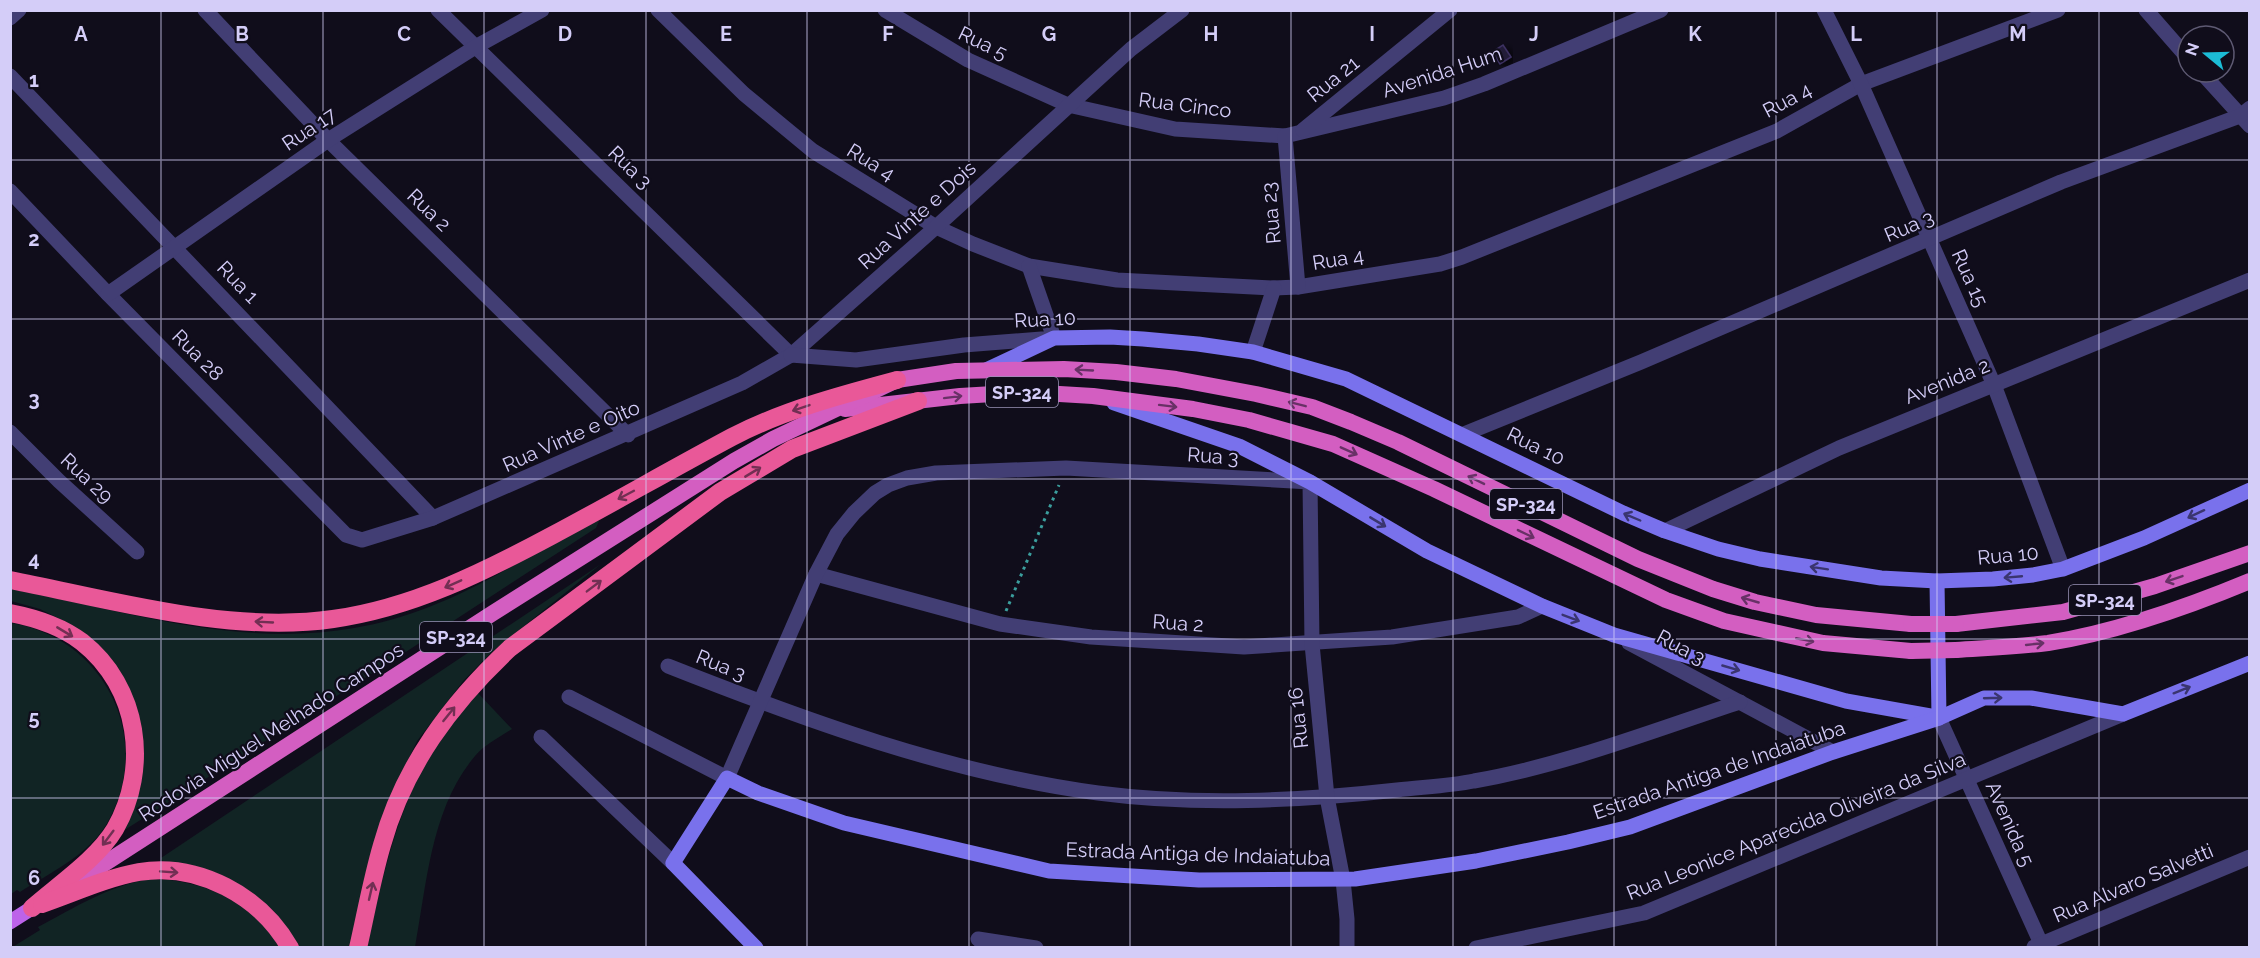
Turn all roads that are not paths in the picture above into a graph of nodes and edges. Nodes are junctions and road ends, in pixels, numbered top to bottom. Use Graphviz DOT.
graph roads {
  1 [pos="19,10"];
  2 [pos="205,10"];
  3 [pos="438,10"];
  4 [pos="542,10"];
  5 [pos="658,10"];
  6 [pos="1182,10"];
  7 [pos="1449,10"];
  8 [pos="1661,10"];
  9 [pos="1824,10"];
  10 [pos="2058,10"];
  11 [pos="2146,10"];
  12 [pos="890,12"];
  13 [pos="10,18"];
  14 [pos="2176,44"];
  15 [pos="477,46"];
  16 [pos="10,76"];
  17 [pos="1861,84"];
  18 [pos="2213,84"];
  19 [pos="1068,105"];
  20 [pos="2247,117"];
  21 [pos="1292,135"];
  22 [pos="328,140"];
  23 [pos="10,191"];
  24 [pos="936,227"];
  25 [pos="1930,240"];
  26 [pos="176,248"];
  27 [pos="1029,266"];
  28 [pos="2250,280"];
  29 [pos="1298,286"];
  30 [pos="1274,288"];
  31 [pos="108,294"];
  32 [pos="1054,338"];
  33 [pos="1253,352"];
  34 [pos="791,355"];
  35 [pos="984,371"];
  36 [pos="897,380"];
  37 [pos="1994,385"];
  38 [pos="1093,396"];
  39 [pos="918,401"];
  40 [pos="832,411"];
  41 [pos="10,432"];
  42 [pos="1464,434"];
  43 [pos="628,435"];
  44 [pos="1310,482"];
  45 [pos="2250,490"];
  46 [pos="433,518"];
  47 [pos="1665,531"];
  48 [pos="362,540"];
  49 [pos="137,552"];
  50 [pos="2250,553"];
  51 [pos="2063,569"];
  52 [pos="816,574"];
  53 [pos="10,580"];
  54 [pos="1936,581"];
  55 [pos="2250,581"];
  56 [pos="1542,606"];
  57 [pos="10,613"];
  58 [pos="1614,635"];
  59 [pos="1312,644"];
  60 [pos="2250,663"];
  61 [pos="668,666"];
  62 [pos="569,697"];
  63 [pos="1740,702"];
  64 [pos="759,703"];
  65 [pos="2123,714"];
  66 [pos="1939,718"];
  67 [pos="541,737"];
  68 [pos="1833,752"];
  69 [pos="727,778"];
  70 [pos="1967,780"];
  71 [pos="1327,797"];
  72 [pos="2250,856"];
  73 [pos="673,863"];
  74 [pos="1342,880"];
  75 [pos="22,915"];
  76 [pos="978,939"];
  77 [pos="2039,946"];
  78 [pos="290,948"];
  79 [pos="358,948"];
  80 [pos="756,948"];
  81 [pos="1036,948"];
  82 [pos="1347,948"];
  83 [pos="1476,948"];
  1 -- 13 [label="street"];
  2 -- 22 [label="street, Rua 2"];
  3 -- 15 [label="street, Rua 3"];
  4 -- 15 [label="street, Rua 17"];
  5 -- 24 [label="street, Rua 4"];
  6 -- 19 [label="street, Rua Vinte e Dois"];
  7 -- 21 [label="street, Rua 21"];
  8 -- 21 [label="street, Avenida Hum"];
  9 -- 17 [label="street, Rua 15"];
  10 -- 17 [label="street, Rua 4"];
  11 -- 14 [label="street"];
  12 -- 19 [label="street, Rua 5"];
  15 -- 22 [label="street, Rua 17"];
  15 -- 34 [label="street, Rua 3"];
  16 -- 26 [label="street, Rua 1"];
  17 -- 25 [label="street, Rua 15"];
  17 -- 29 [label="street, Rua 4"];
  18 -- 20 [label="street"];
  19 -- 21 [label="street, Rua Cinco"];
  19 -- 24 [label="street, Rua Vinte e Dois"];
  20 -- 25 [label="street, Rua 3"];
  21 -- 29 [label="street, Rua 23"];
  22 -- 26 [label="street, Rua 17"];
  22 -- 43 [label="street, Rua 2"];
  23 -- 31 [label="street, Rua 28"];
  24 -- 27 [label="street, Rua 4"];
  24 -- 34 [label="street, Rua Vinte e Dois"];
  25 -- 37 [label="street, Rua 15"];
  25 -- 42 [label="street, Rua 3"];
  26 -- 31 [label="street, Rua 17"];
  26 -- 46 [label="street, Rua 1"];
  27 -- 30 [label="street, Rua 4"];
  27 -- 32 [label="street"];
  28 -- 37 [label="street, Avenida 2"];
  29 -- 30 [label="street, Rua 4"];
  30 -- 33 [label="street"];
  31 -- 48 [label="street, Rua 28"];
  32 -- 33 [label="main road, Rua 10 / SP-324"];
  32 -- 34 [label="street, Rua 10"];
  32 -- 35 [label="main road"];
  33 -- 42 [label="main road, Rua 10 / SP-324"];
  34 -- 43 [label="street, Rua Vinte e Oito"];
  35 -- 36 [label="highway, Rodovia Miguel Melhado Campos / SP-324"];
  50 -- 35 [label="highway, Rodovia Miguel Melhado Campos / SP-324, one-way, bridge"];
  36 -- 40 [label="highway, Rodovia Miguel Melhado Campos / SP-324"];
  36 -- 53 [label="highway, one-way"];
  37 -- 47 [label="street, Avenida 2"];
  37 -- 51 [label="street, Rua 15"];
  39 -- 38 [label="highway, Rodovia Miguel Melhado Campos / SP-324, one-way"];
  38 -- 44 [label="main road"];
  38 -- 55 [label="highway, Rodovia Miguel Melhado Campos / SP-324, one-way, bridge"];
  39 -- 40 [label="highway, Rodovia Miguel Melhado Campos / SP-324"];
  79 -- 39 [label="highway, one-way"];
  40 -- 75 [label="highway, Rodovia Miguel Melhado Campos / SP-324"];
  41 -- 49 [label="street, Rua 29"];
  47 -- 42 [label="main road, Rua 10 / SP-324, one-way"];
  43 -- 46 [label="street, Rua Vinte e Oito"];
  44 -- 52 [label="street, Rua 3"];
  44 -- 56 [label="main road, Rua 3, one-way"];
  44 -- 59 [label="street, Rua 16"];
  45 -- 51 [label="main road, Rua 10 / SP-324, one-way"];
  46 -- 48 [label="street, Rua Vinte e Oito"];
  54 -- 47 [label="main road, Rua 10 / SP-324, one-way"];
  51 -- 54 [label="main road, Rua 10 / SP-324, one-way"];
  52 -- 59 [label="street, Rua 2"];
  52 -- 64 [label="street, Rua 3"];
  54 -- 66 [label="main road"];
  56 -- 58 [label="main road, Rua 3, one-way"];
  56 -- 59 [label="street, Rua 2"];
  57 -- 75 [label="highway, one-way"];
  58 -- 63 [label="street, Rua 3"];
  58 -- 66 [label="main road, one-way"];
  59 -- 71 [label="street, Rua 16"];
  65 -- 60 [label="main road, Rua Leonice Aparecida Oliveira da Silva, one-way"];
  61 -- 64 [label="street, Rua 3"];
  62 -- 69 [label="street"];
  63 -- 68 [label="street, Rua 3"];
  63 -- 71 [label="street, Rua 3"];
  64 -- 69 [label="street, Rua 3"];
  64 -- 71 [label="street, Rua 3"];
  66 -- 65 [label="main road, one-way"];
  65 -- 70 [label="street, Rua Leonice Aparecida Oliveira da Silva"];
  66 -- 68 [label="main road, Estrada Antiga de Indaiatuba"];
  66 -- 70 [label="street, Avenida 5"];
  67 -- 73 [label="street"];
  68 -- 74 [label="main road, Estrada Antiga de Indaiatuba"];
  69 -- 73 [label="main road"];
  69 -- 74 [label="main road, Estrada Antiga de Indaiatuba"];
  70 -- 77 [label="street, Avenida 5"];
  70 -- 83 [label="street, Rua Leonice Aparecida Oliveira da Silva"];
  71 -- 74 [label="street, Rua 16"];
  72 -- 77 [label="street, Rua Alvaro Salvetti"];
  73 -- 80 [label="main road"];
  74 -- 82 [label="street, Rua 16"];
  75 -- 78 [label="highway, one-way"];
  76 -- 81 [label="street"];
}
